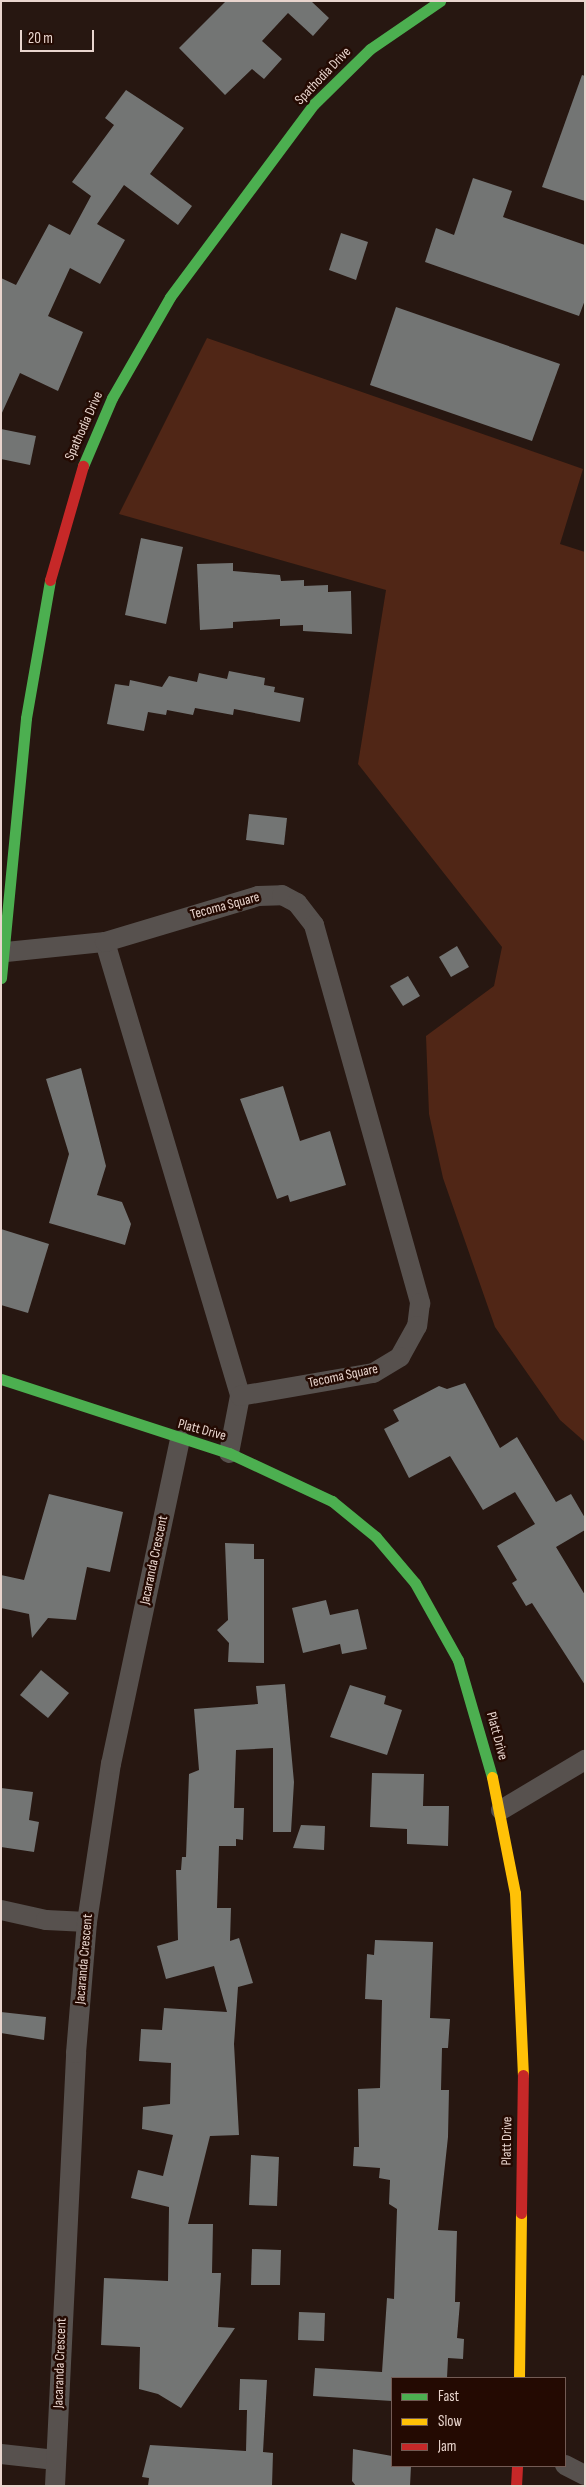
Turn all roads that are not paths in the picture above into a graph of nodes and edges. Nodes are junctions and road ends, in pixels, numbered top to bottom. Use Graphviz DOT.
graph roads {
  1 [pos="440,1"];
  2 [pos="105,942"];
  3 [pos="6,952"];
  4 [pos="1,978"];
  5 [pos="1,1379"];
  6 [pos="240,1396"];
  7 [pos="180,1440"];
  8 [pos="229,1453"];
  9 [pos="585,1760"];
  10 [pos="501,1810"];
  11 [pos="1,1910"];
  12 [pos="87,1922"];
  13 [pos="519,2377"];
  14 [pos="1,2454"];
  15 [pos="56,2460"];
  16 [pos="566,2466"];
  17 [pos="518,2467"];
  18 [pos="585,2475"];
  19 [pos="55,2486"];
  20 [pos="516,2486"];
  1 -- 3 [label="street, Spathodia Drive"];
  2 -- 3 [label="street, Tecoma Square"];
  2 -- 6 [label="street"];
  2 -- 6 [label="street, Tecoma Square"];
  3 -- 4 [label="street, Spathodia Drive"];
  5 -- 7 [label="street, Platt Drive"];
  6 -- 8 [label="street"];
  7 -- 8 [label="street, Platt Drive"];
  7 -- 12 [label="street, Jacaranda Crescent"];
  8 -- 10 [label="street, Platt Drive"];
  9 -- 10 [label="street"];
  10 -- 13 [label="street, Platt Drive"];
  11 -- 12 [label="street"];
  12 -- 15 [label="street, Jacaranda Crescent"];
  14 -- 15 [label="street"];
  15 -- 19 [label="street, Jacaranda Crescent"];
  16 -- 18 [label="street"];
  17 -- 20 [label="street"];
}
